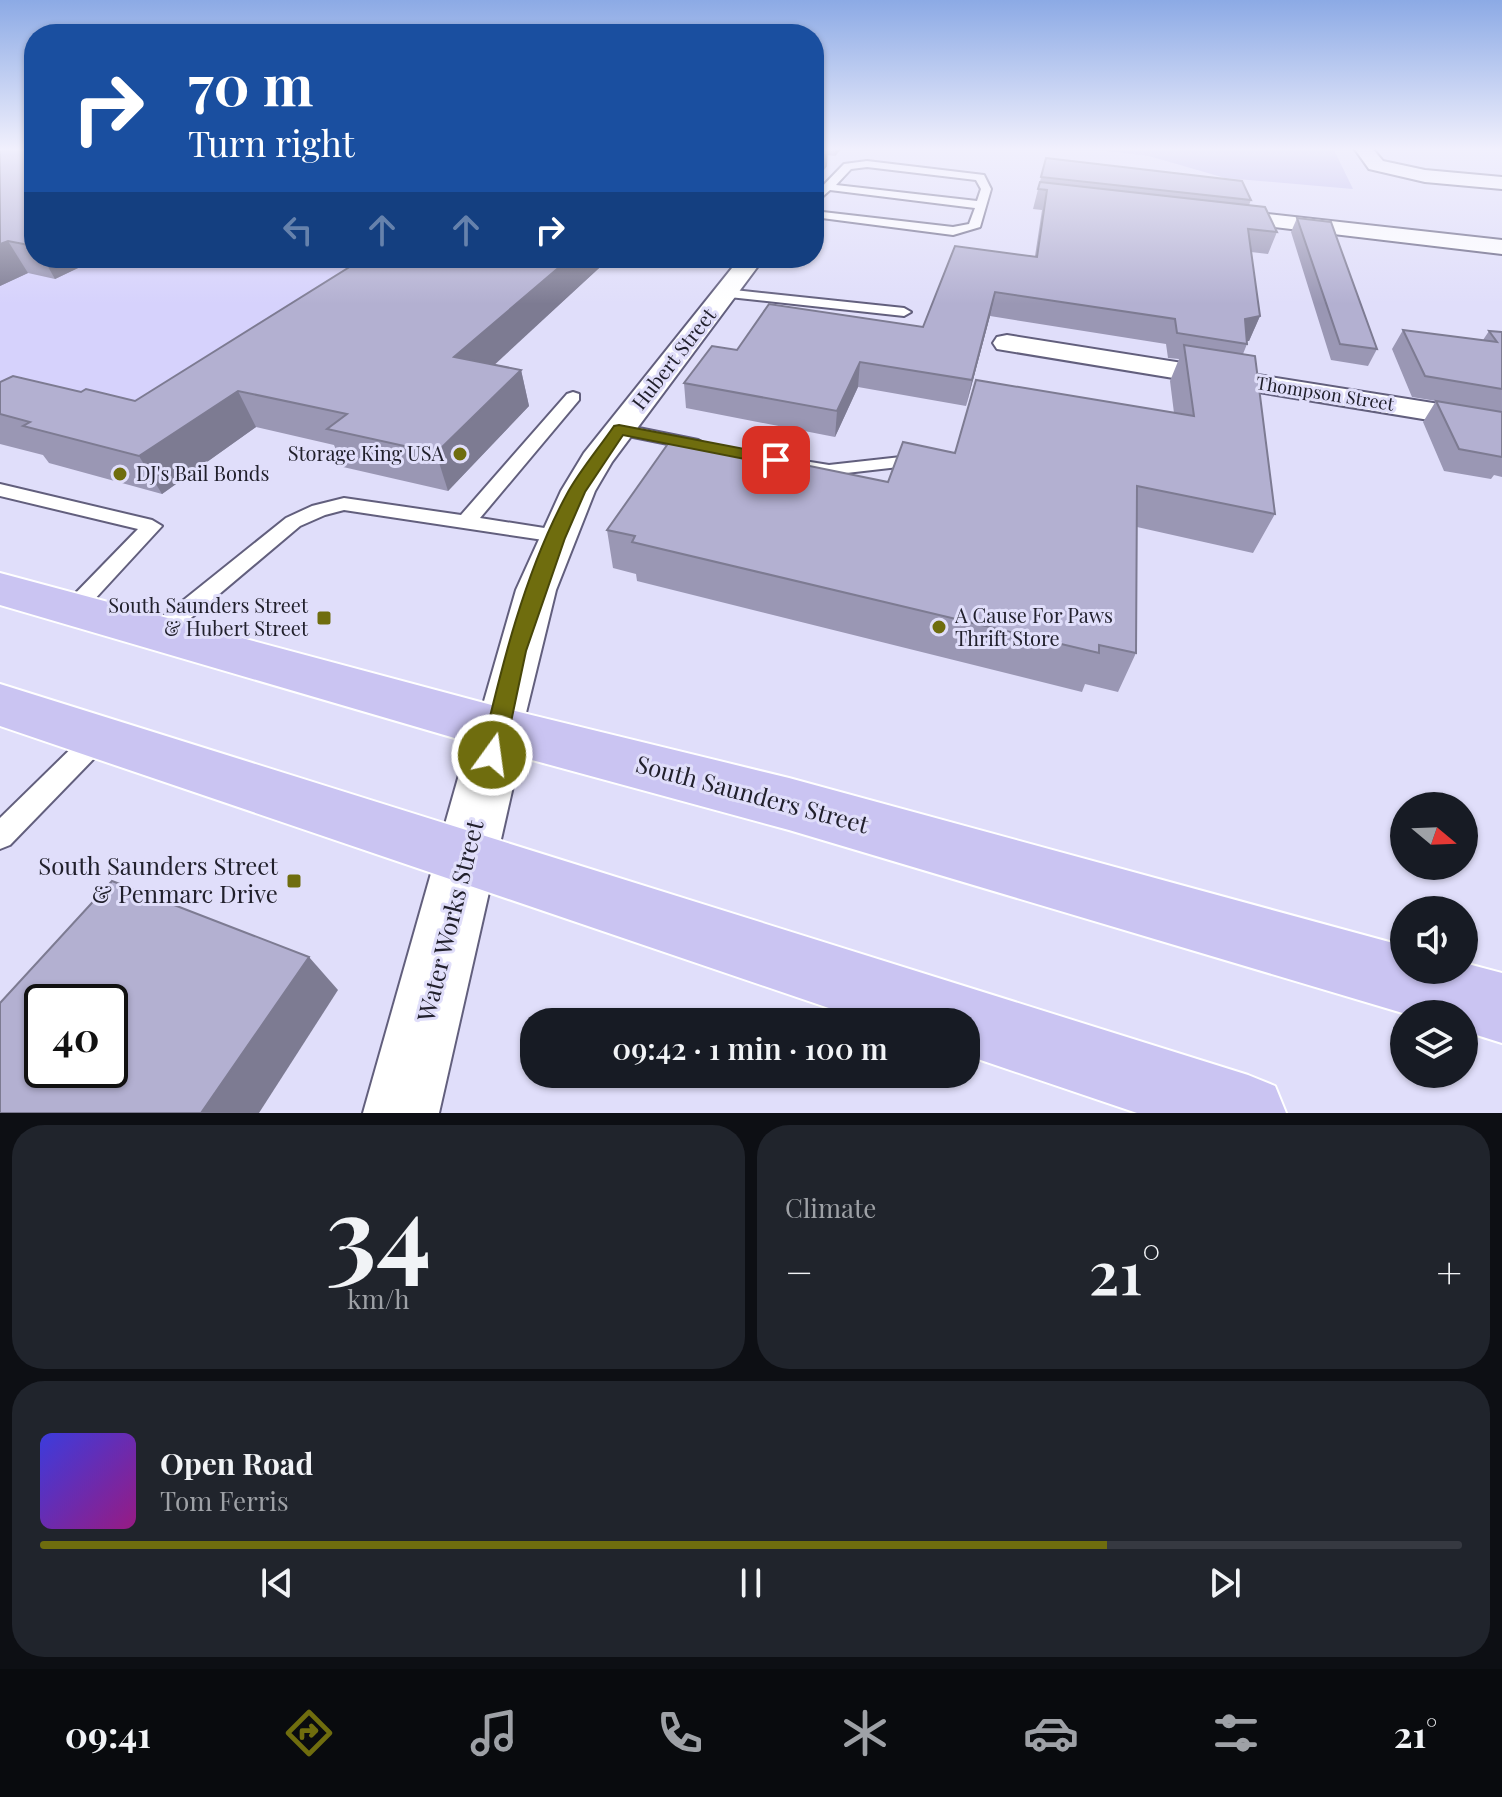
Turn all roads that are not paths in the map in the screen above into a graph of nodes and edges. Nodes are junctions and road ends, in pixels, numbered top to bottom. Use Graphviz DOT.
graph roads {
  1 [pos="938,200"];
  2 [pos="983,200"];
  3 [pos="981,205"];
  4 [pos="1205,213"];
  5 [pos="824,215"];
  6 [pos="1502,247"];
  7 [pos="744,268"];
  8 [pos="725,293"];
  9 [pos="904,312"];
  10 [pos="1007,343"];
  11 [pos="573,397"];
  12 [pos="1502,423"];
  13 [pos="619,429"];
  14 [pos="712,448"];
  15 [pos="910,461"];
  16 [pos="785,462"];
  17 [pos="0,490"];
  18 [pos="466,522"];
  19 [pos="557,536"];
  20 [pos="0,589"];
  21 [pos="73,609"];
  22 [pos="158,633"];
  23 [pos="0,705"];
  24 [pos="499,729"];
  25 [pos="99,737"];
  26 [pos="0,836"];
  27 [pos="466,857"];
  28 [pos="1502,1008"];
  29 [pos="401,1113"];
  30 [pos="1248,1113"];
  1 -- 3 [label="lane"];
  2 -- 3 [label="lane"];
  3 -- 5 [label="lane"];
  4 -- 6 [label="street"];
  7 -- 8 [label="street, Hubert Street"];
  8 -- 9 [label="lane"];
  8 -- 13 [label="street, Hubert Street"];
  10 -- 12 [label="street, Thompson Street"];
  11 -- 18 [label="lane"];
  13 -- 14 [label="lane"];
  13 -- 19 [label="street, Hubert Street"];
  15 -- 16 [label="lane"];
  17 -- 21 [label="lane"];
  18 -- 19 [label="lane"];
  18 -- 22 [label="lane"];
  19 -- 24 [label="street, Hubert Street"];
  20 -- 21 [label="main road, South Saunders Street"];
  21 -- 22 [label="main road, South Saunders Street"];
  22 -- 24 [label="main road, South Saunders Street"];
  23 -- 25 [label="main road"];
  24 -- 27 [label="street, Water Works Street"];
  24 -- 28 [label="main road, South Saunders Street"];
  25 -- 26 [label="lane"];
  25 -- 27 [label="main road"];
  27 -- 29 [label="street, Water Works Street"];
  27 -- 30 [label="main road"];
}
